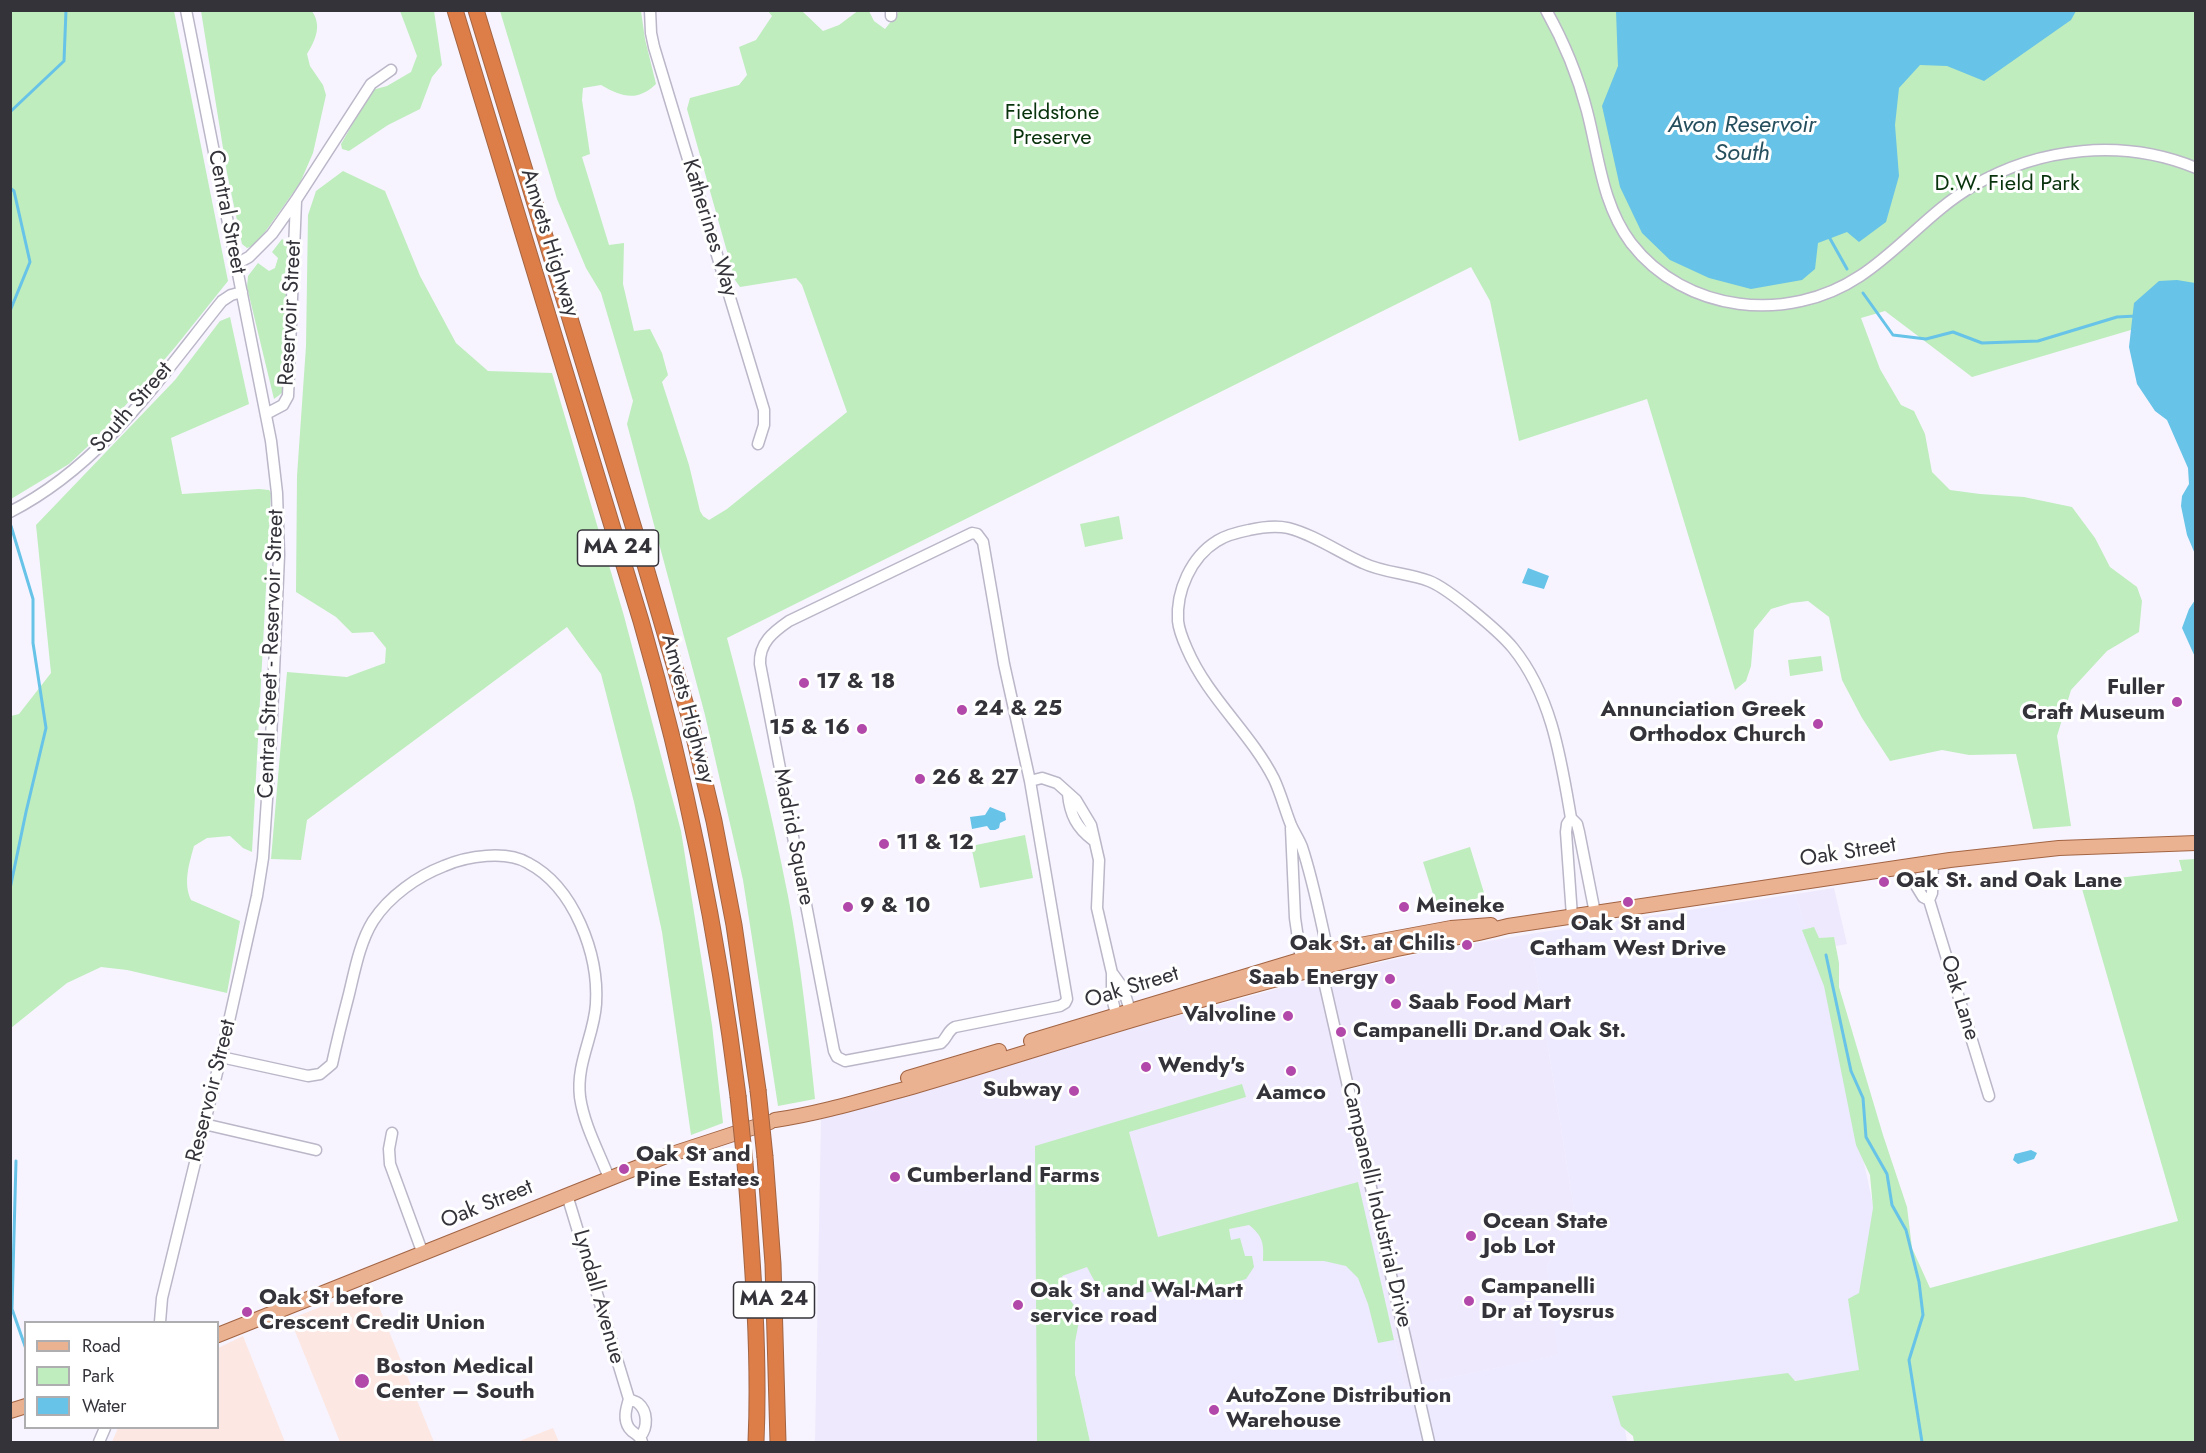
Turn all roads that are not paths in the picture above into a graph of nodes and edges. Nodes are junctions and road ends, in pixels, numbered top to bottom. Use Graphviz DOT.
graph roads {
  1 [pos="186,10"];
  2 [pos="455,10"];
  3 [pos="476,10"];
  4 [pos="650,10"];
  5 [pos="1546,10"];
  6 [pos="391,70"];
  7 [pos="2196,168"];
  8 [pos="296,200"];
  9 [pos="272,234"];
  10 [pos="295,248"];
  11 [pos="236,264"];
  12 [pos="242,292"];
  13 [pos="266,414"];
  14 [pos="758,444"];
  15 [pos="10,512"];
  16 [pos="1030,781"];
  17 [pos="1571,818"];
  18 [pos="1291,825"];
  19 [pos="2196,843"];
  20 [pos="263,858"];
  21 [pos="1933,862"];
  22 [pos="1904,866"];
  23 [pos="1929,900"];
  24 [pos="1595,913"];
  25 [pos="1572,916"];
  26 [pos="1508,926"];
  27 [pos="1328,952"];
  28 [pos="1301,959"];
  29 [pos="1321,968"];
  30 [pos="1124,1017"];
  31 [pos="221,1057"];
  32 [pos="1989,1096"];
  33 [pos="204,1124"];
  34 [pos="392,1133"];
  35 [pos="316,1150"];
  36 [pos="609,1178"];
  37 [pos="567,1195"];
  38 [pos="423,1254"];
  39 [pos="160,1321"];
  40 [pos="219,1335"];
  41 [pos="629,1400"];
  42 [pos="105,1429"];
  43 [pos="641,1440"];
  44 [pos="99,1443"];
  45 [pos="756,1443"];
  46 [pos="778,1443"];
  47 [pos="1429,1443"];
  1 -- 11 [label="street, Central Street"];
  2 -- 45 [label="highway, Amvets Highway / MA 24, bridge"];
  3 -- 46 [label="highway, Amvets Highway / MA 24, bridge"];
  4 -- 14 [label="street, Katherines Way"];
  5 -- 7 [label="street"];
  6 -- 8 [label="street"];
  8 -- 9 [label="street"];
  8 -- 10 [label="street, Reservoir Street"];
  9 -- 10 [label="street"];
  9 -- 11 [label="street"];
  10 -- 13 [label="street, Reservoir Street"];
  11 -- 12 [label="street, Central Street"];
  12 -- 13 [label="street, Central Street"];
  12 -- 15 [label="street, South Street"];
  13 -- 20 [label="street, Central Street - Reservoir Street"];
  16 -- 16 [label="street, Madrid Square"];
  16 -- 30 [label="street"];
  17 -- 18 [label="street"];
  17 -- 24 [label="street"];
  17 -- 25 [label="street"];
  18 -- 27 [label="street"];
  18 -- 28 [label="street"];
  19 -- 21 [label="main road, Oak Street"];
  20 -- 31 [label="street, Reservoir Street"];
  21 -- 22 [label="main road, Oak Street"];
  21 -- 23 [label="street, Oak Lane"];
  22 -- 23 [label="street, Oak Lane"];
  22 -- 24 [label="main road, Oak Street"];
  23 -- 32 [label="street, Oak Lane"];
  24 -- 25 [label="main road, Oak Street"];
  25 -- 26 [label="main road, Oak Street"];
  26 -- 27 [label="main road, Oak Street"];
  26 -- 29 [label="main road, Oak Street"];
  27 -- 28 [label="main road, Oak Street"];
  27 -- 29 [label="street"];
  28 -- 29 [label="street"];
  28 -- 30 [label="main road, Oak Street"];
  29 -- 30 [label="main road, Oak Street"];
  29 -- 47 [label="street, Campanelli Industrial Drive"];
  30 -- 36 [label="main road, Oak Street"];
  31 -- 33 [label="street, Reservoir Street"];
  31 -- 36 [label="street"];
  33 -- 35 [label="street"];
  33 -- 39 [label="street, Reservoir Street"];
  34 -- 38 [label="street"];
  36 -- 37 [label="main road, Oak Street"];
  37 -- 38 [label="main road, Oak Street"];
  37 -- 41 [label="street, Lyndall Avenue"];
  38 -- 40 [label="main road, Oak Street"];
  41 -- 43 [label="street, Lyndall Avenue"];
  41 -- 43 [label="street, Lyndall Avenue"];
  42 -- 44 [label="street"];
}
